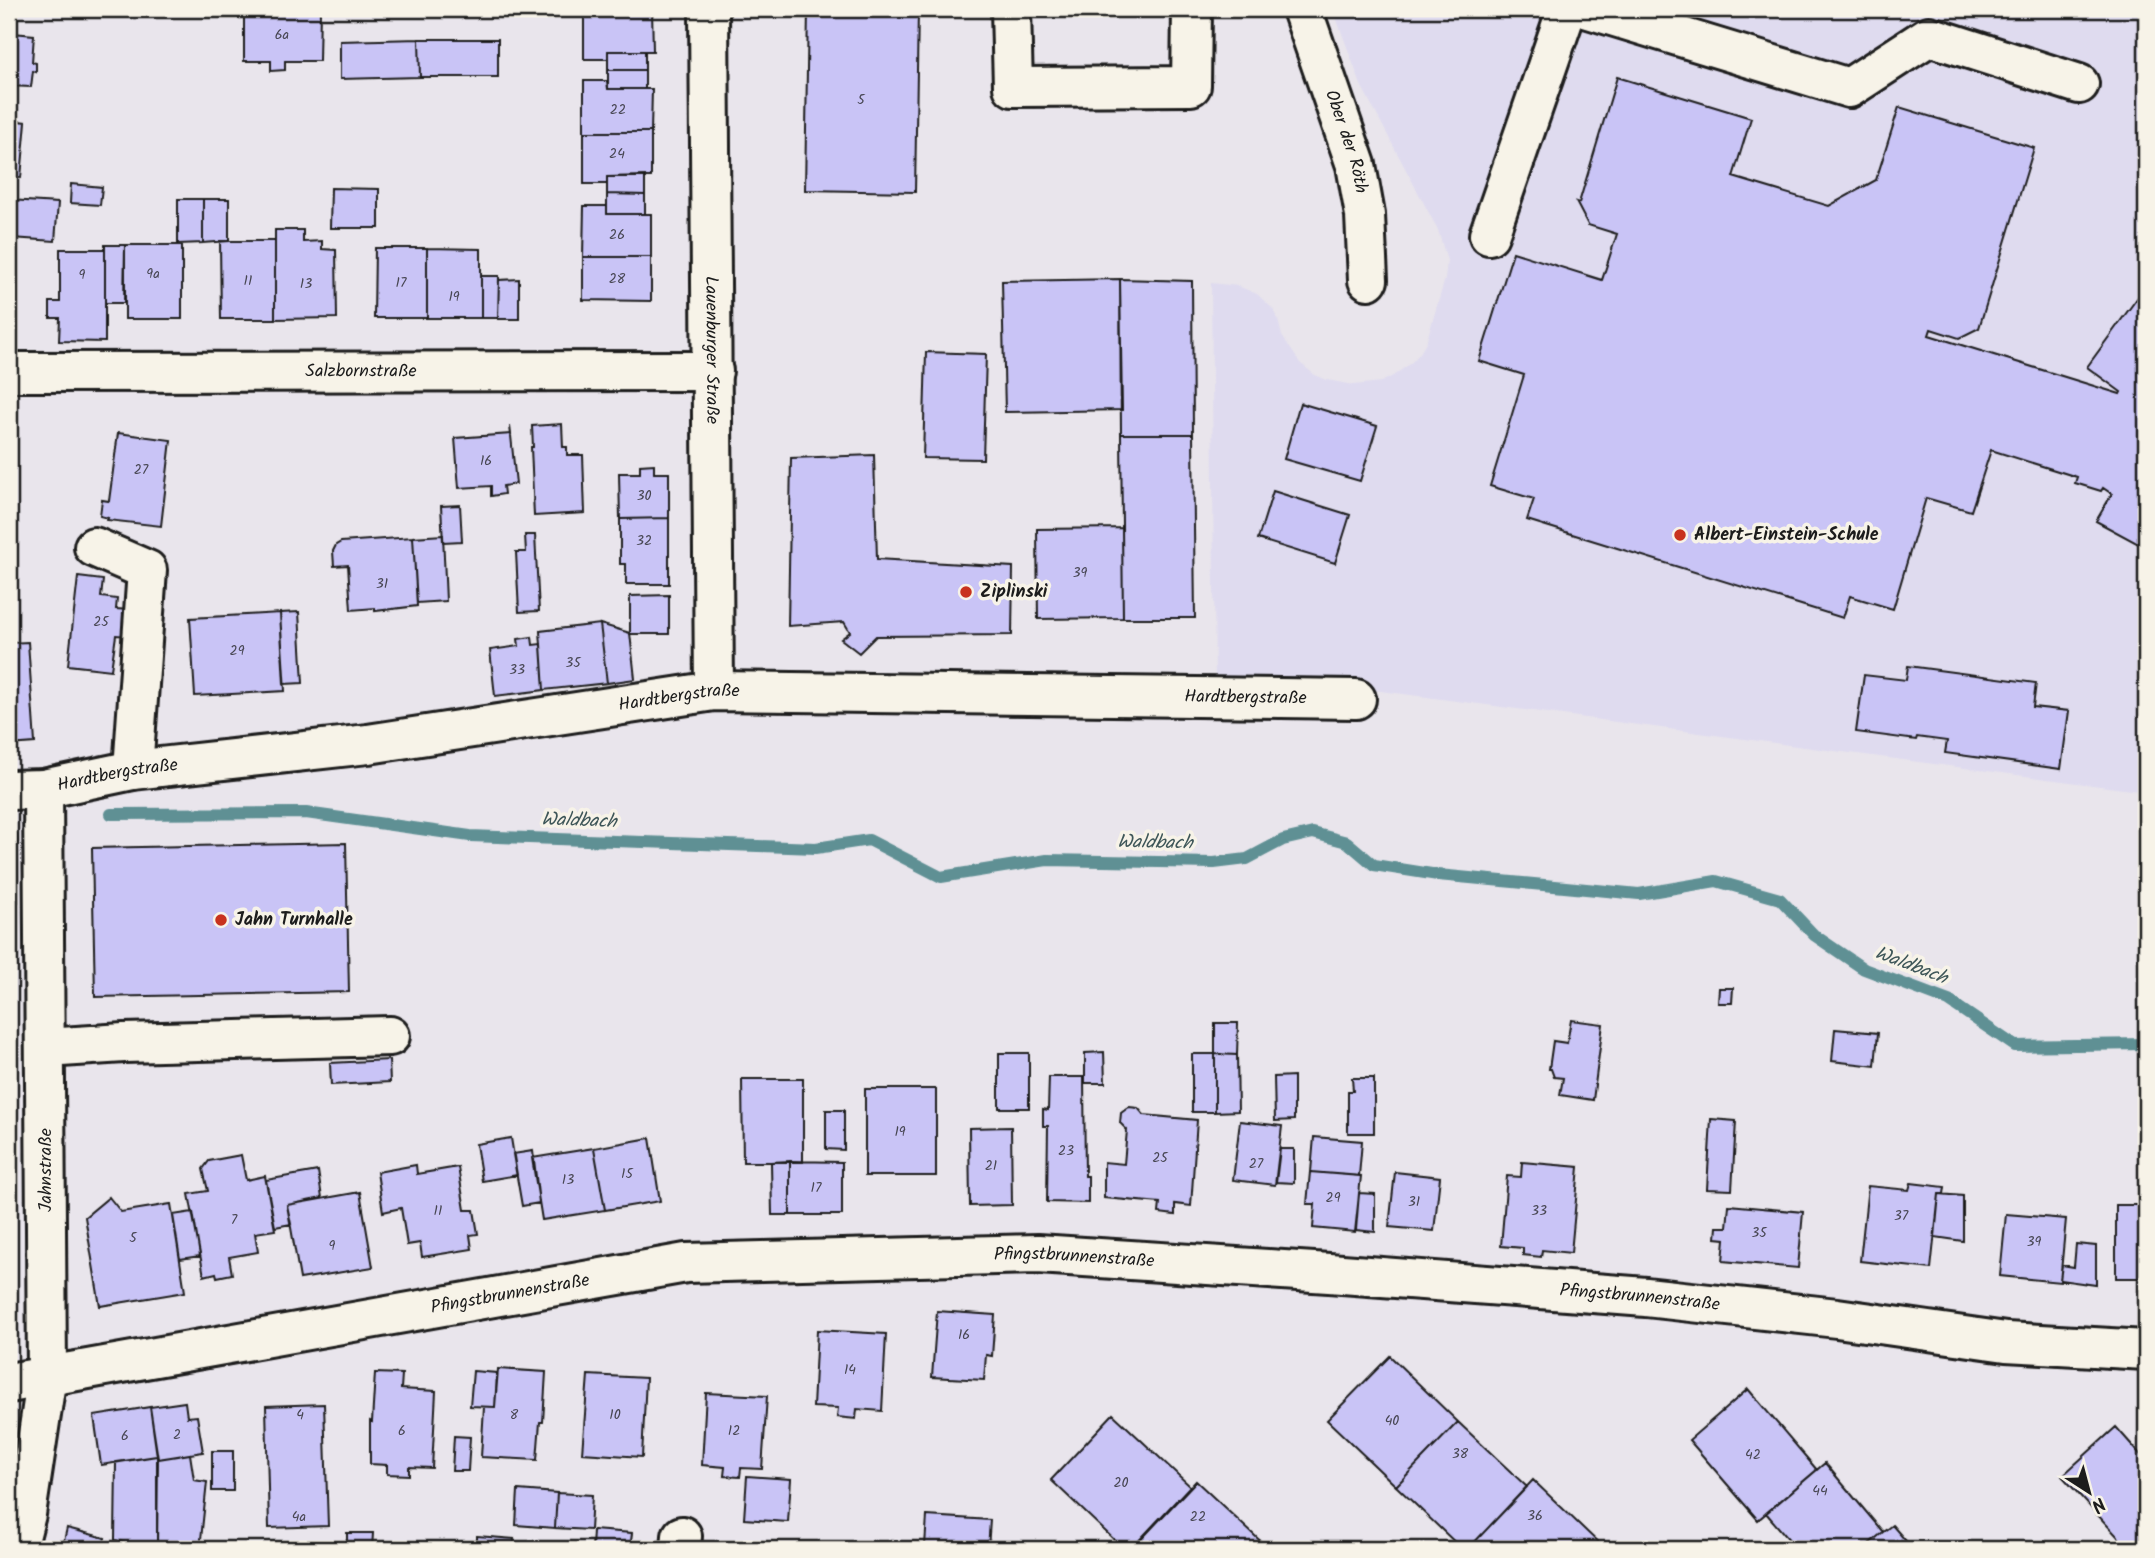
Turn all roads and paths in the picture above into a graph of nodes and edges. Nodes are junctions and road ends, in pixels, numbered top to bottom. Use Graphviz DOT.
graph roads {
  1 [pos="709,9"];
  2 [pos="1012,9"];
  3 [pos="1192,9"];
  4 [pos="1302,9"];
  5 [pos="1567,9"];
  6 [pos="1589,9"];
  7 [pos="2079,84"];
  8 [pos="1489,235"];
  9 [pos="1368,280"];
  10 [pos="713,371"];
  11 [pos="9,372"];
  12 [pos="94,547"];
  13 [pos="714,691"];
  14 [pos="1356,699"];
  15 [pos="133,770"];
  16 [pos="26,789"];
  17 [pos="390,1036"];
  18 [pos="45,1048"];
  19 [pos="2146,1350"];
  20 [pos="47,1375"];
  21 [pos="9,1383"];
  22 [pos="17,1549"];
  1 -- 10 [label="street, Lauenburger Straße"];
  2 -- 3 [label="street"];
  4 -- 9 [label="street, Ober der Röth"];
  5 -- 8 [label="street"];
  6 -- 7 [label="street"];
  10 -- 11 [label="street, Salzbornstraße"];
  10 -- 13 [label="street, Lauenburger Straße"];
  12 -- 15 [label="street"];
  13 -- 14 [label="street, Hardtbergstraße"];
  13 -- 15 [label="street, Hardtbergstraße"];
  15 -- 16 [label="street, Hardtbergstraße"];
  16 -- 18 [label="street, Jahnstraße"];
  17 -- 18 [label="street"];
  18 -- 20 [label="street, Jahnstraße"];
  19 -- 20 [label="street, Pfingstbrunnenstraße"];
  20 -- 21 [label="street, Pfingstbrunnenstraße"];
  20 -- 22 [label="street, Jahnstraße"];
}
